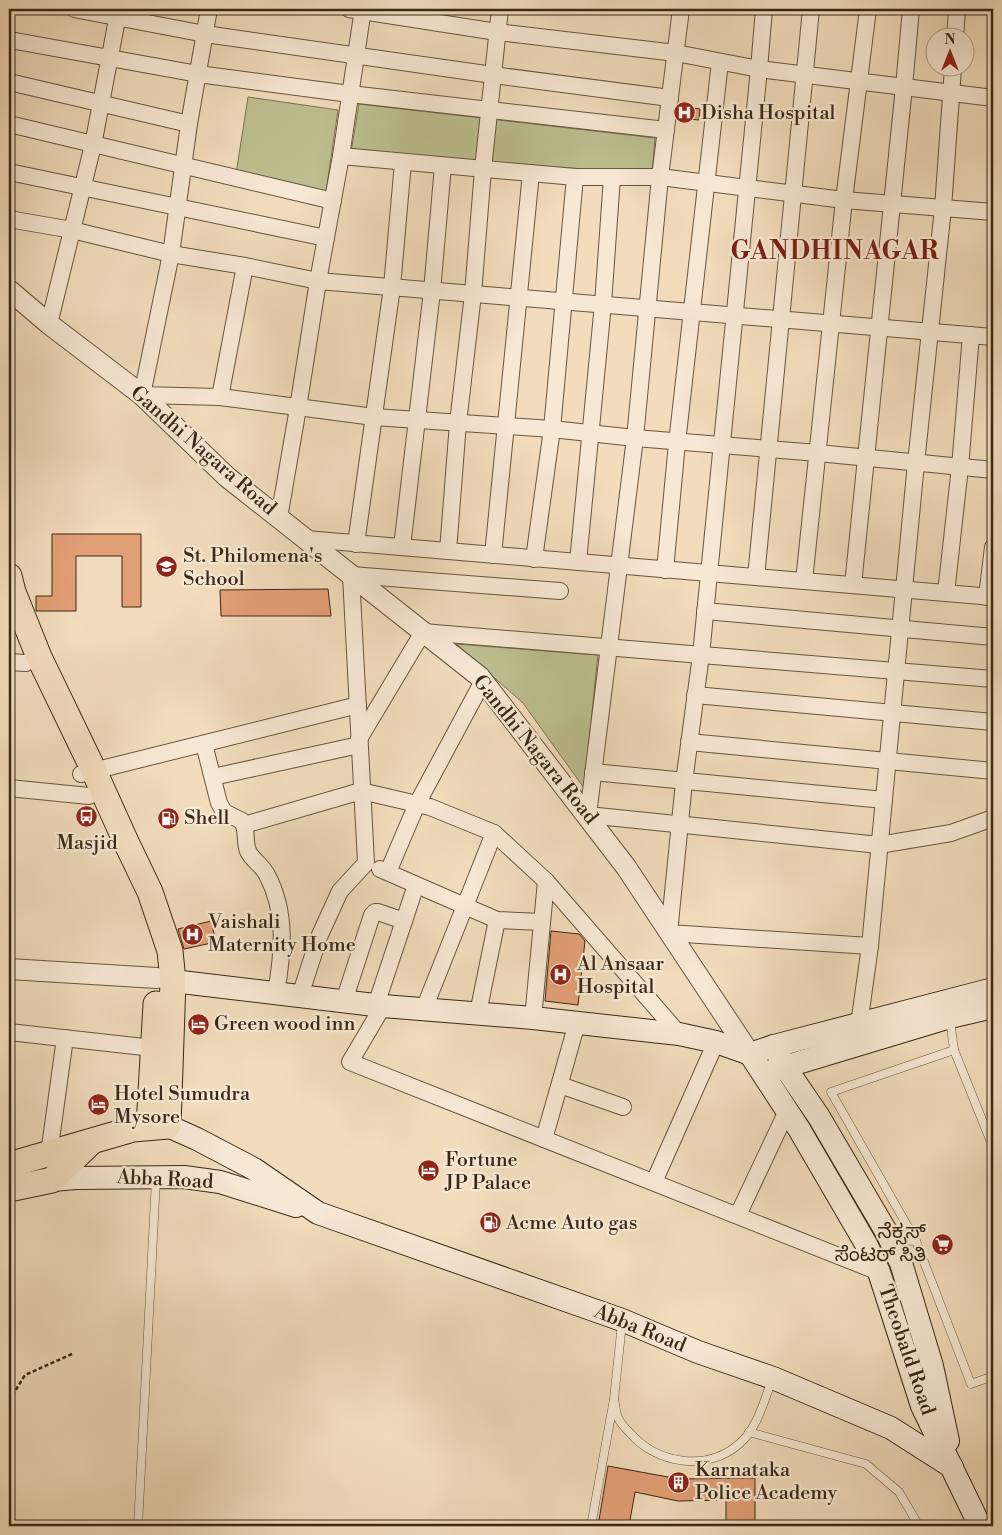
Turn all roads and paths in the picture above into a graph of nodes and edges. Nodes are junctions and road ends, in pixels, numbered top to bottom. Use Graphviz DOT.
graph roads {
  1 [pos="74,9"];
  2 [pos="209,9"];
  3 [pos="359,9"];
  4 [pos="500,9"];
  5 [pos="681,9"];
  6 [pos="764,9"];
  7 [pos="811,9"];
  8 [pos="868,9"];
  9 [pos="911,9"];
  10 [pos="957,9"];
  11 [pos="118,13"];
  12 [pos="956,28"];
  13 [pos="497,32"];
  14 [pos="205,34"];
  15 [pos="9,44"];
  16 [pos="676,53"];
  17 [pos="356,56"];
  18 [pos="109,58"];
  19 [pos="720,62"];
  20 [pos="759,69"];
  21 [pos="198,74"];
  22 [pos="493,75"];
  23 [pos="805,75"];
  24 [pos="951,78"];
  25 [pos="9,82"];
  26 [pos="859,82"];
  27 [pos="904,87"];
  28 [pos="950,92"];
  29 [pos="350,94"];
  30 [pos="670,98"];
  31 [pos="993,98"];
  32 [pos="101,104"];
  33 [pos="489,110"];
  34 [pos="9,124"];
  35 [pos="189,124"];
  36 [pos="666,130"];
  37 [pos="93,145"];
  38 [pos="341,156"];
  39 [pos="404,162"];
  40 [pos="184,166"];
  41 [pos="443,166"];
  42 [pos="483,169"];
  43 [pos="9,172"];
  44 [pos="531,172"];
  45 [pos="575,177"];
  46 [pos="612,177"];
  47 [pos="660,177"];
  48 [pos="707,182"];
  49 [pos="82,187"];
  50 [pos="747,188"];
  51 [pos="792,193"];
  52 [pos="844,200"];
  53 [pos="333,201"];
  54 [pos="892,204"];
  55 [pos="178,208"];
  56 [pos="943,208"];
  57 [pos="993,212"];
  58 [pos="9,219"];
  59 [pos="72,230"];
  60 [pos="326,238"];
  61 [pos="171,254"];
  62 [pos="245,266"];
  63 [pos="318,281"];
  64 [pos="392,288"];
  65 [pos="9,290"];
  66 [pos="432,291"];
  67 [pos="473,294"];
  68 [pos="519,298"];
  69 [pos="564,301"];
  70 [pos="603,304"];
  71 [pos="648,307"];
  72 [pos="692,311"];
  73 [pos="735,315"];
  74 [pos="782,319"];
  75 [pos="832,323"];
  76 [pos="49,324"];
  77 [pos="879,327"];
  78 [pos="930,331"];
  79 [pos="971,335"];
  80 [pos="993,337"];
  81 [pos="142,395"];
  82 [pos="220,397"];
  83 [pos="298,408"];
  84 [pos="374,417"];
  85 [pos="417,420"];
  86 [pos="458,423"];
  87 [pos="506,426"];
  88 [pos="552,429"];
  89 [pos="590,433"];
  90 [pos="635,438"];
  91 [pos="677,442"];
  92 [pos="722,445"];
  93 [pos="769,449"];
  94 [pos="818,452"];
  95 [pos="866,457"];
  96 [pos="916,462"];
  97 [pos="960,467"];
  98 [pos="993,470"];
  99 [pos="279,518"];
  100 [pos="306,540"];
  101 [pos="356,544"];
  102 [pos="993,547"];
  103 [pos="402,548"];
  104 [pos="448,551"];
  105 [pos="492,555"];
  106 [pos="534,558"];
  107 [pos="578,562"];
  108 [pos="619,566"];
  109 [pos="665,570"];
  110 [pos="709,573"];
  111 [pos="351,575"];
  112 [pos="9,576"];
  113 [pos="756,577"];
  114 [pos="804,581"];
  115 [pos="853,586"];
  116 [pos="904,590"];
  117 [pos="560,591"];
  118 [pos="946,593"];
  119 [pos="990,597"];
  120 [pos="705,611"];
  121 [pos="9,620"];
  122 [pos="901,628"];
  123 [pos="423,632"];
  124 [pos="993,637"];
  125 [pos="608,647"];
  126 [pos="701,655"];
  127 [pos="18,663"];
  128 [pos="897,671"];
  129 [pos="993,679"];
  130 [pos="483,681"];
  131 [pos="696,695"];
  132 [pos="358,705"];
  133 [pos="893,713"];
  134 [pos="993,722"];
  135 [pos="359,742"];
  136 [pos="689,742"];
  137 [pos="204,744"];
  138 [pos="888,761"];
  139 [pos="993,771"];
  140 [pos="592,772"];
  141 [pos="212,777"];
  142 [pos="88,781"];
  143 [pos="684,782"];
  144 [pos="9,788"];
  145 [pos="361,791"];
  146 [pos="884,800"];
  147 [pos="417,804"];
  148 [pos="588,815"];
  149 [pos="993,818"];
  150 [pos="244,825"];
  151 [pos="680,825"];
  152 [pos="494,833"];
  153 [pos="879,845"];
  154 [pos="366,863"];
  155 [pos="388,872"];
  156 [pos="546,880"];
  157 [pos="416,885"];
  158 [pos="465,906"];
  159 [pos="498,920"];
  160 [pos="404,921"];
  161 [pos="542,922"];
  162 [pos="669,933"];
  163 [pos="870,946"];
  164 [pos="9,969"];
  165 [pos="165,979"];
  166 [pos="993,989"];
  167 [pos="276,993"];
  168 [pos="300,996"];
  169 [pos="344,1001"];
  170 [pos="379,1005"];
  171 [pos="993,1007"];
  172 [pos="424,1009"];
  173 [pos="478,1013"];
  174 [pos="950,1017"];
  175 [pos="533,1018"];
  176 [pos="576,1023"];
  177 [pos="859,1025"];
  178 [pos="9,1032"];
  179 [pos="679,1034"];
  180 [pos="65,1038"];
  181 [pos="716,1042"];
  182 [pos="774,1046"];
  183 [pos="153,1048"];
  184 [pos="954,1050"];
  185 [pos="750,1054"];
  186 [pos="785,1067"];
  187 [pos="762,1074"];
  188 [pos="560,1085"];
  189 [pos="624,1107"];
  190 [pos="787,1110"];
  191 [pos="158,1126"];
  192 [pos="544,1139"];
  193 [pos="93,1141"];
  194 [pos="993,1147"];
  195 [pos="49,1154"];
  196 [pos="9,1165"];
  197 [pos="156,1177"];
  198 [pos="52,1180"];
  199 [pos="654,1182"];
  200 [pos="9,1189"];
  201 [pos="318,1213"];
  202 [pos="738,1216"];
  203 [pos="891,1240"];
  204 [pos="916,1241"];
  205 [pos="879,1272"];
  206 [pos="622,1320"];
  207 [pos="72,1354"];
  208 [pos="993,1376"];
  209 [pos="773,1378"];
  210 [pos="614,1400"];
  211 [pos="9,1401"];
  212 [pos="749,1432"];
  213 [pos="952,1467"];
  214 [pos="138,1526"];
  215 [pos="591,1526"];
  216 [pos="919,1526"];
  217 [pos="980,1526"];
  1 -- 11 [label="street"];
  2 -- 14 [label="street"];
  3 -- 13 [label="street"];
  3 -- 17 [label="street"];
  4 -- 13 [label="street"];
  5 -- 16 [label="street"];
  6 -- 20 [label="street"];
  7 -- 23 [label="street"];
  8 -- 26 [label="street"];
  9 -- 27 [label="street"];
  10 -- 12 [label="street"];
  11 -- 14 [label="street"];
  11 -- 18 [label="street"];
  13 -- 16 [label="street"];
  13 -- 22 [label="street"];
  14 -- 17 [label="street"];
  14 -- 21 [label="street"];
  15 -- 18 [label="street"];
  16 -- 19 [label="street"];
  16 -- 30 [label="street"];
  17 -- 22 [label="street"];
  17 -- 29 [label="street"];
  18 -- 21 [label="street"];
  18 -- 32 [label="street"];
  19 -- 20 [label="street"];
  19 -- 48 [label="street"];
  20 -- 23 [label="street"];
  20 -- 50 [label="street"];
  21 -- 29 [label="street"];
  21 -- 35 [label="street"];
  22 -- 30 [label="street"];
  22 -- 33 [label="street"];
  23 -- 26 [label="street"];
  23 -- 51 [label="street"];
  24 -- 28 [label="street"];
  25 -- 32 [label="street"];
  26 -- 27 [label="street"];
  26 -- 52 [label="street"];
  27 -- 28 [label="street"];
  27 -- 54 [label="street"];
  28 -- 31 [label="street"];
  28 -- 56 [label="street"];
  29 -- 33 [label="street"];
  29 -- 38 [label="street"];
  30 -- 36 [label="street"];
  32 -- 35 [label="street"];
  32 -- 37 [label="street"];
  33 -- 36 [label="street"];
  33 -- 42 [label="street"];
  34 -- 37 [label="street"];
  35 -- 40 [label="street"];
  36 -- 47 [label="street"];
  37 -- 40 [label="street"];
  37 -- 49 [label="street"];
  38 -- 39 [label="street"];
  38 -- 53 [label="street"];
  39 -- 41 [label="street"];
  39 -- 64 [label="street"];
  40 -- 53 [label="street"];
  40 -- 55 [label="street"];
  41 -- 42 [label="street"];
  41 -- 66 [label="street"];
  42 -- 44 [label="street"];
  42 -- 67 [label="street"];
  43 -- 49 [label="street"];
  44 -- 45 [label="street"];
  44 -- 68 [label="street"];
  45 -- 46 [label="street"];
  45 -- 69 [label="street"];
  46 -- 47 [label="street"];
  46 -- 70 [label="street"];
  47 -- 48 [label="street"];
  47 -- 71 [label="street"];
  48 -- 50 [label="street"];
  48 -- 72 [label="street"];
  49 -- 55 [label="street"];
  49 -- 59 [label="street"];
  50 -- 51 [label="street"];
  50 -- 73 [label="street"];
  51 -- 52 [label="street"];
  51 -- 74 [label="street"];
  52 -- 54 [label="street"];
  52 -- 75 [label="street"];
  53 -- 60 [label="street"];
  54 -- 56 [label="street"];
  54 -- 77 [label="street"];
  55 -- 60 [label="street"];
  55 -- 61 [label="street"];
  56 -- 57 [label="street"];
  56 -- 78 [label="street"];
  58 -- 59 [label="street"];
  59 -- 61 [label="street"];
  59 -- 76 [label="street"];
  60 -- 63 [label="street"];
  61 -- 62 [label="street"];
  61 -- 81 [label="street"];
  62 -- 63 [label="street"];
  62 -- 82 [label="street"];
  63 -- 64 [label="street"];
  63 -- 83 [label="street"];
  64 -- 66 [label="street"];
  64 -- 84 [label="street"];
  65 -- 76 [label="street, Gandhi Nagara Road"];
  66 -- 67 [label="street"];
  66 -- 85 [label="street"];
  67 -- 68 [label="street"];
  67 -- 86 [label="street"];
  68 -- 69 [label="street"];
  68 -- 87 [label="street"];
  69 -- 70 [label="street"];
  69 -- 88 [label="street"];
  70 -- 71 [label="street"];
  70 -- 89 [label="street"];
  71 -- 72 [label="street"];
  71 -- 90 [label="street"];
  72 -- 73 [label="street"];
  72 -- 91 [label="street"];
  73 -- 74 [label="street"];
  73 -- 92 [label="street"];
  74 -- 75 [label="street"];
  74 -- 93 [label="street"];
  75 -- 77 [label="street"];
  75 -- 94 [label="street"];
  76 -- 81 [label="street, Gandhi Nagara Road"];
  77 -- 78 [label="street"];
  77 -- 95 [label="street"];
  78 -- 79 [label="street"];
  78 -- 96 [label="street"];
  79 -- 80 [label="street"];
  79 -- 97 [label="street"];
  81 -- 82 [label="street"];
  81 -- 99 [label="street, Gandhi Nagara Road"];
  82 -- 83 [label="street"];
  83 -- 84 [label="street"];
  83 -- 99 [label="street"];
  84 -- 85 [label="street"];
  84 -- 101 [label="street"];
  85 -- 86 [label="street"];
  85 -- 103 [label="street"];
  86 -- 87 [label="street"];
  86 -- 104 [label="street"];
  87 -- 88 [label="street"];
  87 -- 105 [label="street"];
  88 -- 89 [label="street"];
  88 -- 106 [label="street"];
  89 -- 90 [label="street"];
  89 -- 107 [label="street"];
  90 -- 91 [label="street"];
  90 -- 108 [label="street"];
  91 -- 92 [label="street"];
  91 -- 109 [label="street"];
  92 -- 93 [label="street"];
  92 -- 110 [label="street"];
  93 -- 94 [label="street"];
  93 -- 113 [label="street"];
  94 -- 95 [label="street"];
  94 -- 114 [label="street"];
  95 -- 96 [label="street"];
  95 -- 115 [label="street"];
  96 -- 97 [label="street"];
  96 -- 116 [label="street"];
  97 -- 98 [label="street"];
  97 -- 118 [label="street"];
  99 -- 100 [label="street, Gandhi Nagara Road"];
  100 -- 101 [label="street"];
  100 -- 111 [label="street, Gandhi Nagara Road"];
  101 -- 103 [label="street"];
  102 -- 119 [label="street"];
  103 -- 104 [label="street"];
  104 -- 105 [label="street"];
  105 -- 106 [label="street"];
  106 -- 107 [label="street"];
  107 -- 108 [label="street"];
  108 -- 109 [label="street"];
  108 -- 125 [label="street"];
  109 -- 110 [label="street"];
  110 -- 113 [label="street"];
  110 -- 120 [label="street"];
  111 -- 117 [label="street"];
  111 -- 123 [label="street, Gandhi Nagara Road"];
  111 -- 132 [label="street"];
  112 -- 142 [label="main road"];
  113 -- 114 [label="street"];
  114 -- 115 [label="street"];
  115 -- 116 [label="street"];
  116 -- 118 [label="street"];
  116 -- 122 [label="street"];
  118 -- 119 [label="street"];
  120 -- 122 [label="street"];
  120 -- 126 [label="street"];
  121 -- 127 [label="main road"];
  122 -- 124 [label="street"];
  122 -- 128 [label="street"];
  123 -- 125 [label="street"];
  123 -- 130 [label="street, Gandhi Nagara Road"];
  123 -- 135 [label="street"];
  125 -- 126 [label="street"];
  125 -- 140 [label="street"];
  126 -- 128 [label="street"];
  126 -- 131 [label="street"];
  127 -- 142 [label="main road"];
  128 -- 129 [label="street"];
  128 -- 133 [label="street"];
  130 -- 147 [label="street"];
  130 -- 148 [label="street, Gandhi Nagara Road"];
  131 -- 133 [label="street"];
  131 -- 136 [label="street"];
  132 -- 135 [label="street"];
  132 -- 137 [label="street"];
  133 -- 134 [label="street"];
  133 -- 138 [label="street"];
  135 -- 141 [label="street"];
  135 -- 145 [label="street"];
  136 -- 138 [label="street"];
  136 -- 143 [label="street"];
  137 -- 141 [label="street"];
  137 -- 142 [label="street"];
  138 -- 139 [label="street"];
  138 -- 146 [label="street"];
  140 -- 143 [label="street"];
  140 -- 148 [label="street"];
  141 -- 150 [label="street"];
  142 -- 144 [label="street"];
  142 -- 165 [label="main road"];
  143 -- 146 [label="street"];
  143 -- 151 [label="street"];
  145 -- 147 [label="street"];
  145 -- 150 [label="street"];
  145 -- 154 [label="street"];
  146 -- 153 [label="street"];
  147 -- 152 [label="street"];
  147 -- 155 [label="street"];
  148 -- 151 [label="street"];
  148 -- 162 [label="street, Gandhi Nagara Road"];
  149 -- 153 [label="street"];
  150 -- 167 [label="street"];
  151 -- 153 [label="street"];
  151 -- 162 [label="street"];
  152 -- 156 [label="street"];
  152 -- 158 [label="street"];
  153 -- 163 [label="street"];
  154 -- 155 [label="street"];
  154 -- 168 [label="street"];
  155 -- 157 [label="street"];
  156 -- 161 [label="street"];
  156 -- 179 [label="street"];
  157 -- 158 [label="street"];
  157 -- 160 [label="street"];
  158 -- 159 [label="street"];
  158 -- 172 [label="street"];
  159 -- 161 [label="street"];
  159 -- 173 [label="street"];
  160 -- 169 [label="street"];
  160 -- 170 [label="street"];
  161 -- 175 [label="street"];
  162 -- 163 [label="street"];
  162 -- 185 [label="street, Gandhi Nagara Road"];
  163 -- 177 [label="street"];
  164 -- 165 [label="street"];
  165 -- 167 [label="main road"];
  165 -- 183 [label="main road"];
  165 -- 191 [label="main road"];
  166 -- 177 [label="main road"];
  167 -- 168 [label="main road"];
  168 -- 169 [label="main road"];
  169 -- 170 [label="main road"];
  170 -- 172 [label="main road"];
  170 -- 192 [label="street"];
  171 -- 174 [label="main road"];
  172 -- 173 [label="main road"];
  173 -- 175 [label="main road"];
  174 -- 184 [label="lane"];
  174 -- 186 [label="main road"];
  175 -- 176 [label="main road"];
  176 -- 179 [label="main road"];
  176 -- 188 [label="street"];
  177 -- 182 [label="main road"];
  178 -- 180 [label="street"];
  179 -- 181 [label="main road"];
  180 -- 183 [label="street"];
  180 -- 195 [label="street"];
  181 -- 185 [label="main road"];
  181 -- 199 [label="street"];
  182 -- 185 [label="main road"];
  182 -- 186 [label="main road, Theobald Road"];
  183 -- 191 [label="main road"];
  184 -- 194 [label="lane"];
  184 -- 204 [label="lane"];
  185 -- 187 [label="main road, Theobald Road"];
  186 -- 187 [label="main road"];
  186 -- 203 [label="main road, Theobald Road"];
  187 -- 190 [label="main road, Theobald Road"];
  188 -- 189 [label="street"];
  188 -- 192 [label="street"];
  190 -- 202 [label="street"];
  190 -- 205 [label="main road, Theobald Road"];
  191 -- 193 [label="main road"];
  191 -- 201 [label="main road, Abba Road"];
  192 -- 199 [label="street"];
  193 -- 195 [label="main road"];
  193 -- 198 [label="main road"];
  195 -- 196 [label="main road"];
  197 -- 198 [label="main road, Abba Road"];
  197 -- 201 [label="main road, Abba Road"];
  197 -- 214 [label="lane"];
  198 -- 200 [label="main road, Abba Road"];
  199 -- 202 [label="street"];
  201 -- 206 [label="main road, Abba Road"];
  202 -- 205 [label="street"];
  203 -- 204 [label="lane"];
  203 -- 213 [label="main road, Theobald Road"];
  204 -- 208 [label="lane"];
  205 -- 213 [label="main road, Theobald Road"];
  206 -- 209 [label="main road, Abba Road"];
  206 -- 210 [label="lane"];
  207 -- 211 [label="path"];
  209 -- 212 [label="lane"];
  209 -- 213 [label="main road, Abba Road"];
  210 -- 212 [label="lane"];
  210 -- 215 [label="lane"];
  212 -- 216 [label="lane"];
  213 -- 217 [label="main road, Theobald Road"];
}
